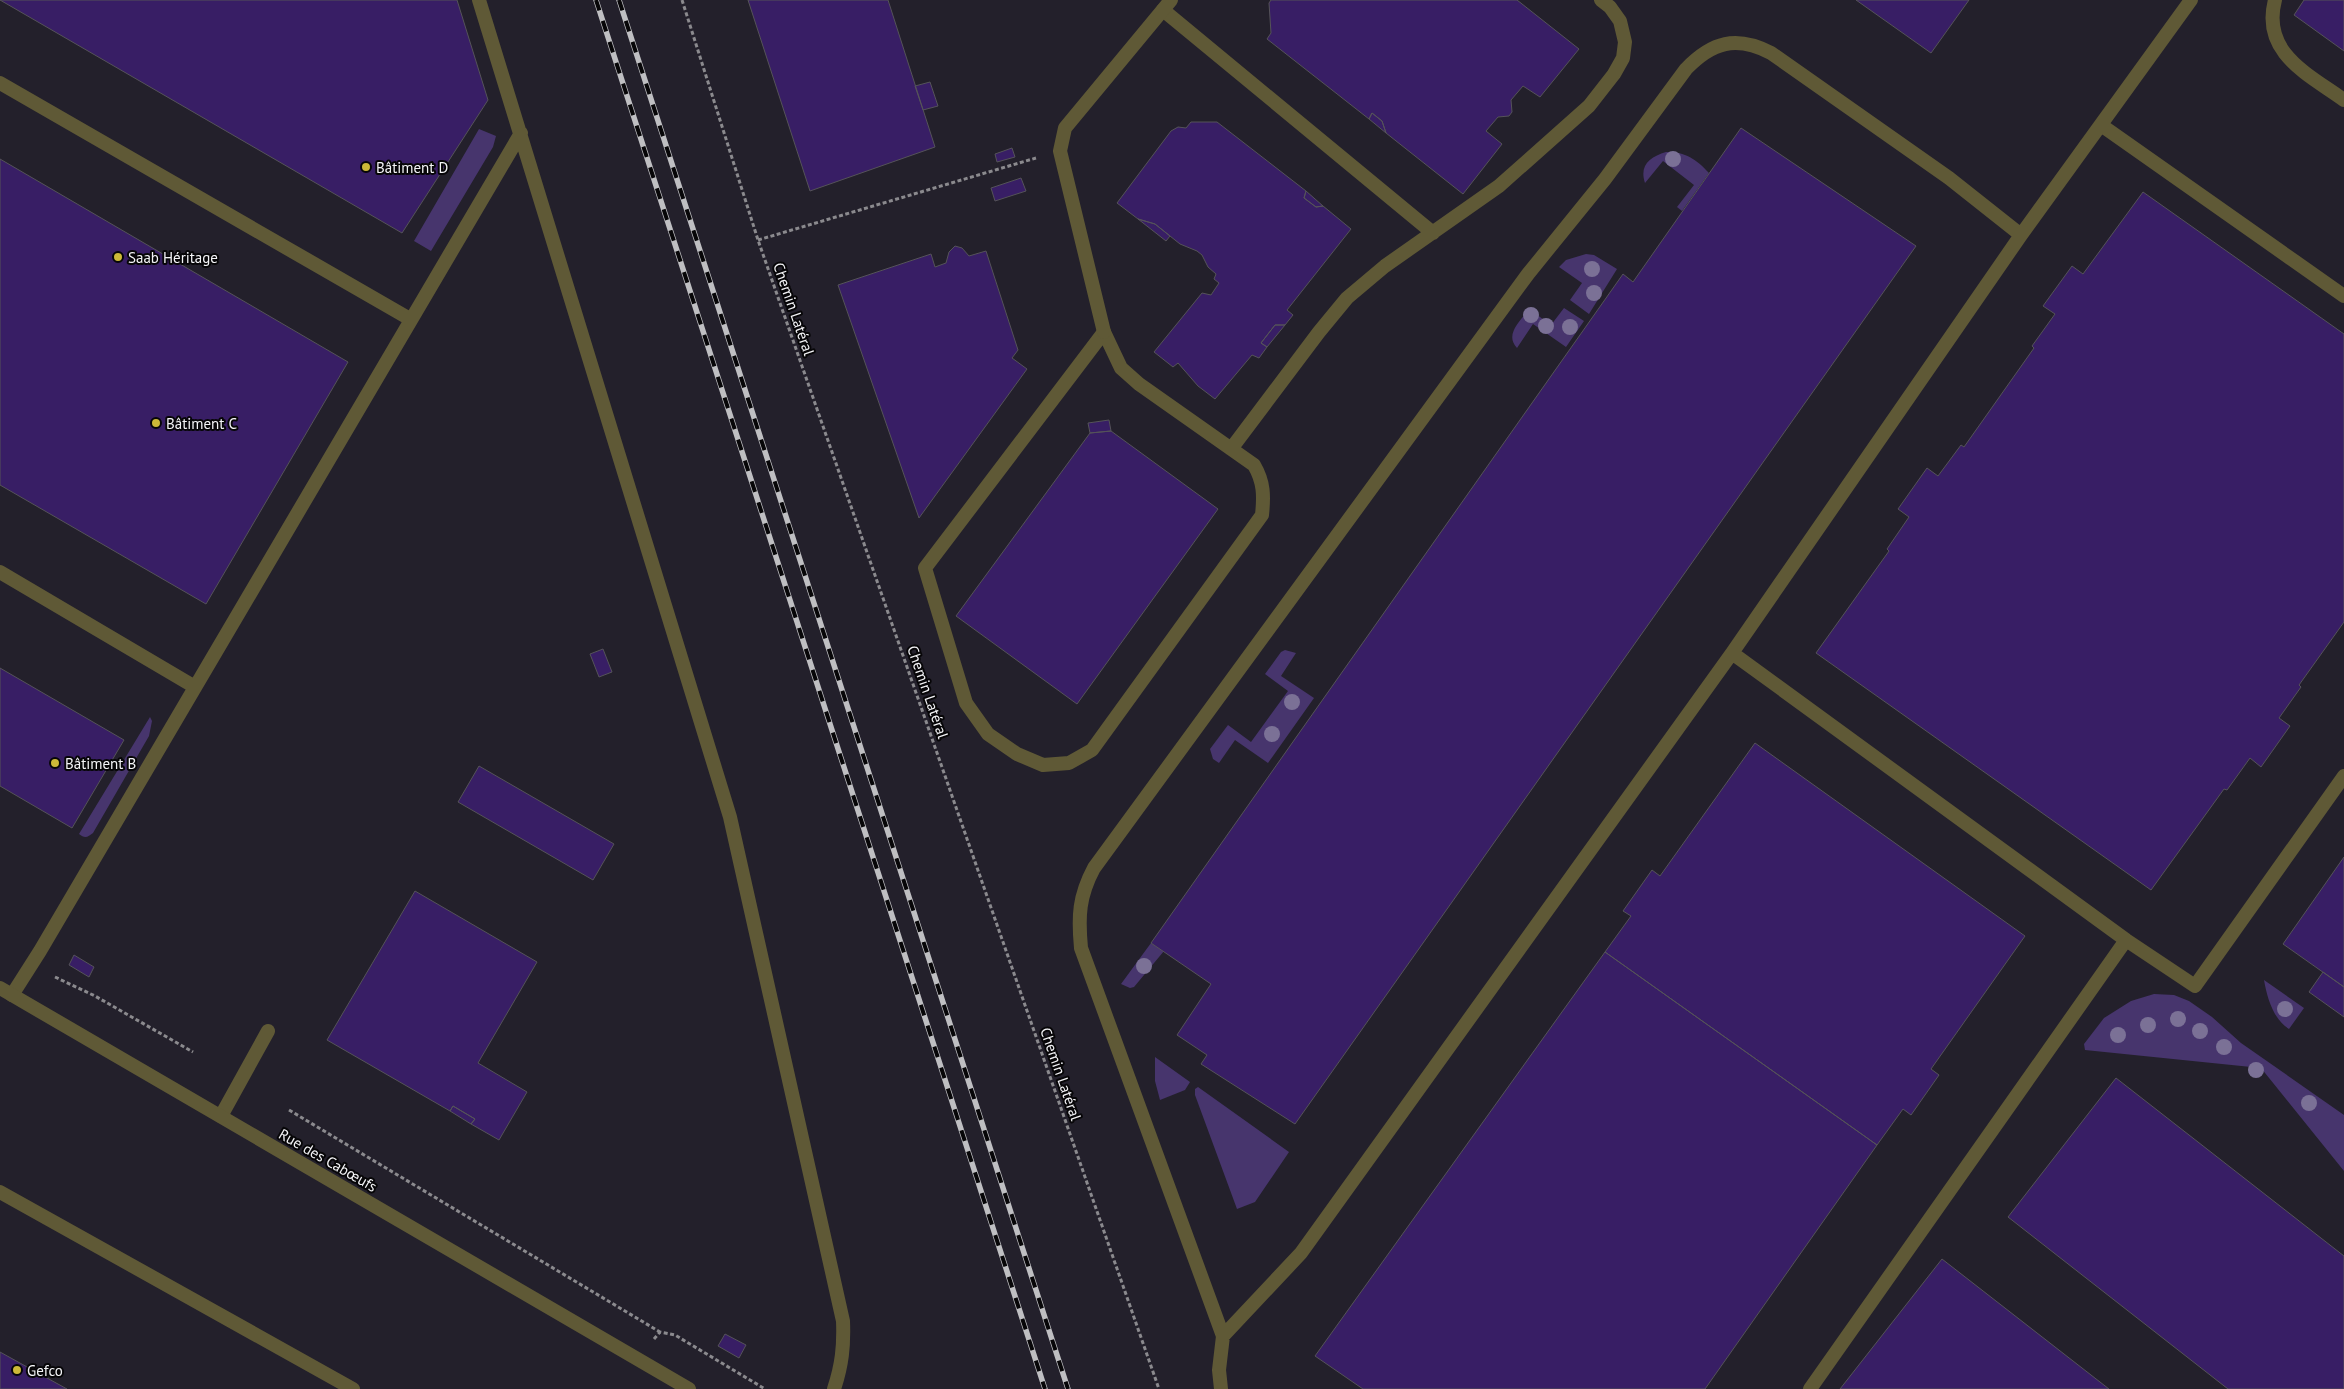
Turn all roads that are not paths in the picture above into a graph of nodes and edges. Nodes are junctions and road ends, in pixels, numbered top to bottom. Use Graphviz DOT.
graph roads {
  1 [pos="479,0"];
  2 [pos="1601,0"];
  3 [pos="2190,0"];
  4 [pos="2275,0"];
  5 [pos="1167,5"];
  6 [pos="0,83"];
  7 [pos="2344,100"];
  8 [pos="2101,125"];
  9 [pos="521,133"];
  10 [pos="1433,233"];
  11 [pos="2021,235"];
  12 [pos="2344,296"];
  13 [pos="410,319"];
  14 [pos="1104,332"];
  15 [pos="1231,449"];
  16 [pos="0,572"];
  17 [pos="1732,653"];
  18 [pos="195,687"];
  19 [pos="2344,776"];
  20 [pos="2126,940"];
  21 [pos="6,991"];
  22 [pos="268,1031"];
  23 [pos="221,1116"];
  24 [pos="0,1192"];
  25 [pos="1223,1336"];
  26 [pos="353,1389"];
  27 [pos="689,1389"];
  28 [pos="834,1389"];
  29 [pos="1221,1389"];
  30 [pos="1810,1389"];
  1 -- 9 [label="street"];
  2 -- 10 [label="street"];
  3 -- 8 [label="street"];
  4 -- 7 [label="street"];
  5 -- 10 [label="street"];
  5 -- 14 [label="street"];
  6 -- 13 [label="street"];
  8 -- 11 [label="street"];
  8 -- 12 [label="street"];
  9 -- 13 [label="street"];
  9 -- 28 [label="street"];
  10 -- 15 [label="street"];
  11 -- 17 [label="street"];
  11 -- 25 [label="street"];
  13 -- 18 [label="street"];
  14 -- 15 [label="street"];
  14 -- 15 [label="street"];
  16 -- 18 [label="street"];
  17 -- 20 [label="street"];
  17 -- 25 [label="street"];
  18 -- 21 [label="street"];
  19 -- 20 [label="street"];
  20 -- 30 [label="street"];
  21 -- 23 [label="street, Rue des Cabœufs"];
  22 -- 23 [label="street"];
  23 -- 27 [label="street, Rue des Cabœufs"];
  24 -- 26 [label="street"];
  25 -- 29 [label="street"];
}
